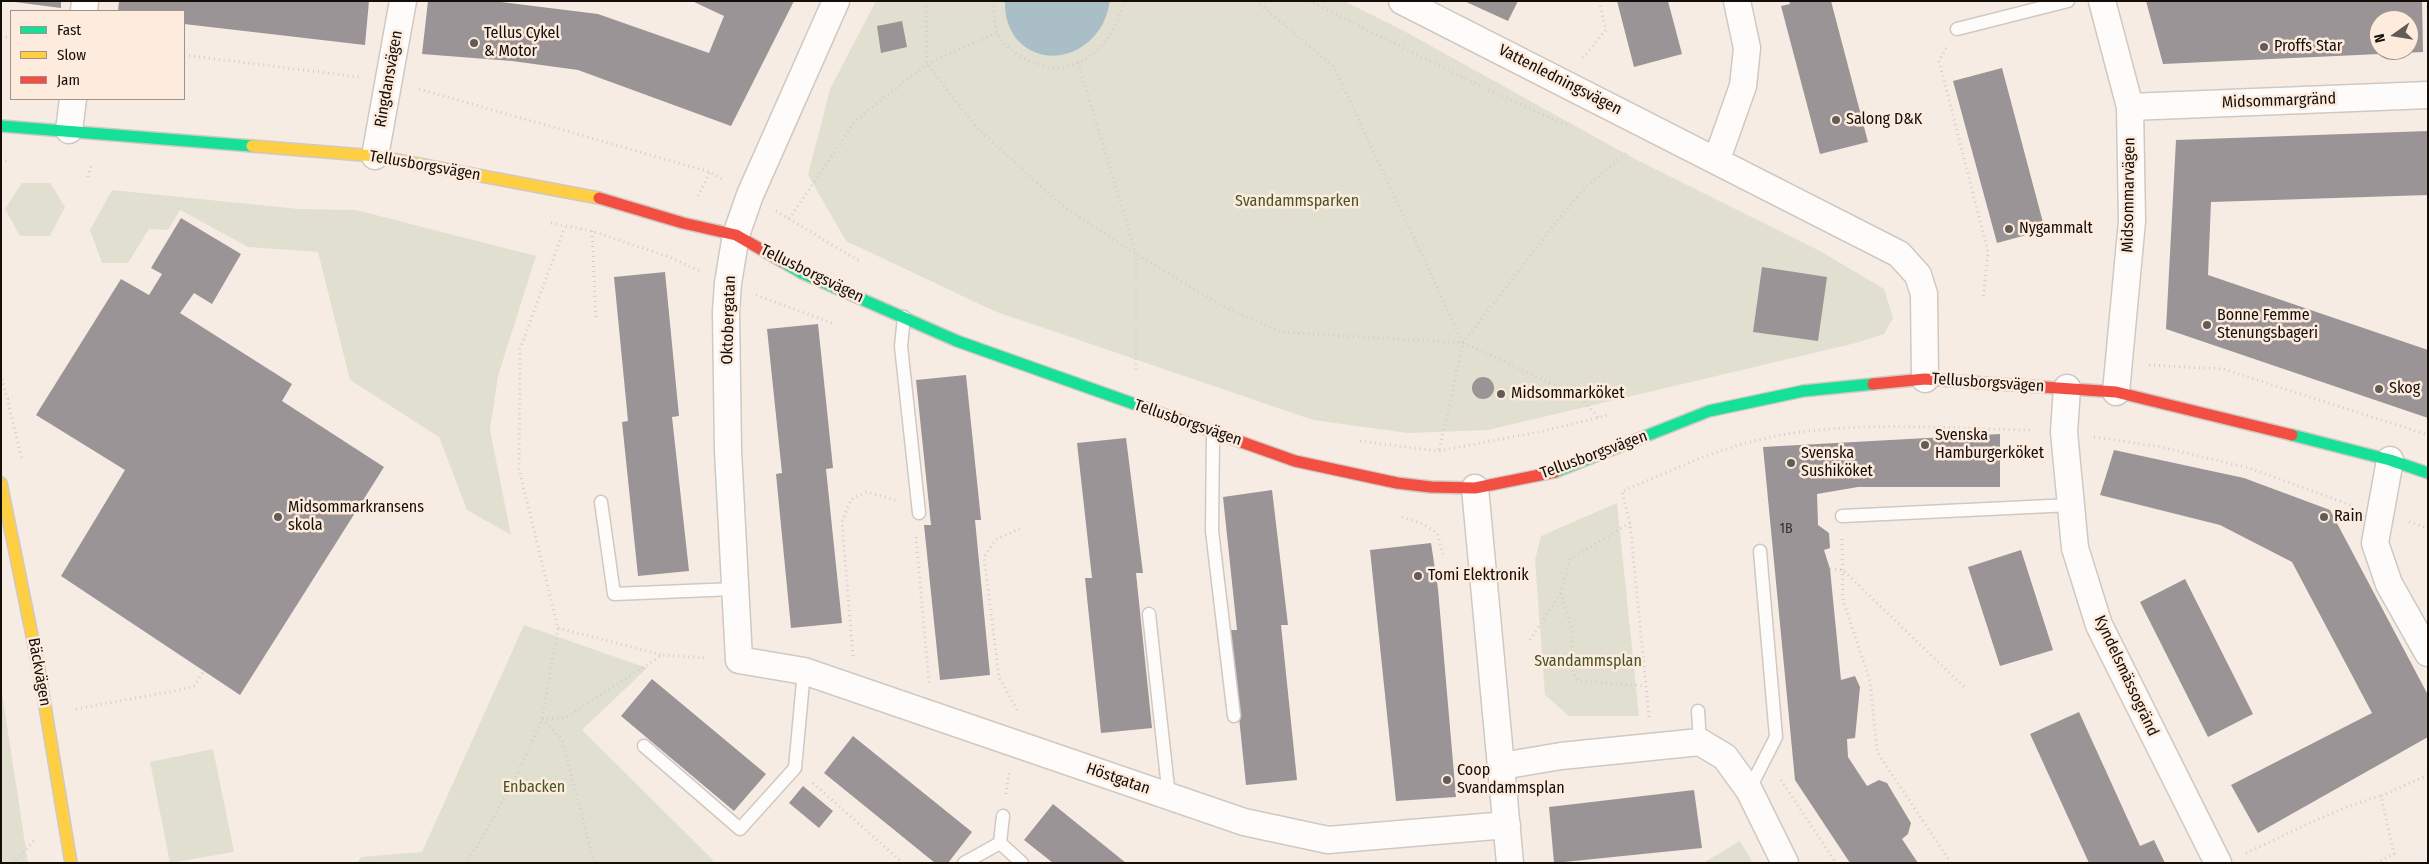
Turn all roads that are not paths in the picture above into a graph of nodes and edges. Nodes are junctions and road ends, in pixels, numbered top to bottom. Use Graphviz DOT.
graph roads {
  1 [pos="403,1"];
  2 [pos="836,1"];
  3 [pos="1402,1"];
  4 [pos="1737,1"];
  5 [pos="2068,1"];
  6 [pos="2102,1"];
  7 [pos="1957,29"];
  8 [pos="2428,95"];
  9 [pos="73,100"];
  10 [pos="2130,107"];
  11 [pos="1,126"];
  12 [pos="69,130"];
  13 [pos="375,156"];
  14 [pos="1717,160"];
  15 [pos="736,235"];
  16 [pos="904,317"];
  17 [pos="1925,379"];
  18 [pos="2067,388"];
  19 [pos="2116,392"];
  20 [pos="1213,432"];
  21 [pos="2390,460"];
  22 [pos="2428,472"];
  23 [pos="1,483"];
  24 [pos="1474,488"];
  25 [pos="601,502"];
  26 [pos="2071,505"];
  27 [pos="919,513"];
  28 [pos="1842,516"];
  29 [pos="1760,551"];
  30 [pos="734,589"];
  31 [pos="1149,614"];
  32 [pos="2428,653"];
  33 [pos="740,660"];
  34 [pos="804,671"];
  35 [pos="1698,711"];
  36 [pos="1234,716"];
  37 [pos="1700,742"];
  38 [pos="644,746"];
  39 [pos="1502,766"];
  40 [pos="1749,790"];
  41 [pos="1169,797"];
  42 [pos="1003,816"];
  43 [pos="1507,825"];
  44 [pos="1000,843"];
  45 [pos="71,863"];
  46 [pos="964,863"];
  47 [pos="1022,863"];
  48 [pos="1510,863"];
  49 [pos="1785,863"];
  50 [pos="2218,863"];
  1 -- 13 [label="street, Ringdansvägen"];
  2 -- 15 [label="street, Oktobergatan"];
  3 -- 14 [label="street, Vattenledningsvägen"];
  4 -- 14 [label="street"];
  5 -- 7 [label="lane"];
  6 -- 10 [label="street, Midsommarvägen"];
  8 -- 10 [label="street, Midsommargränd"];
  9 -- 12 [label="street"];
  10 -- 19 [label="street, Midsommarvägen"];
  11 -- 12 [label="street, Tellusborgsvägen"];
  12 -- 13 [label="street, Tellusborgsvägen"];
  13 -- 15 [label="street, Tellusborgsvägen"];
  14 -- 17 [label="street, Vattenledningsvägen"];
  15 -- 16 [label="street, Tellusborgsvägen"];
  15 -- 30 [label="street, Oktobergatan"];
  16 -- 20 [label="street, Tellusborgsvägen"];
  16 -- 27 [label="lane"];
  17 -- 18 [label="street, Tellusborgsvägen"];
  17 -- 24 [label="street, Tellusborgsvägen"];
  18 -- 19 [label="street, Tellusborgsvägen"];
  18 -- 26 [label="street, Kyndelsmässogränd"];
  19 -- 21 [label="street, Tellusborgsvägen"];
  20 -- 24 [label="street, Tellusborgsvägen"];
  20 -- 36 [label="lane"];
  21 -- 22 [label="street, Tellusborgsvägen"];
  21 -- 32 [label="street"];
  23 -- 45 [label="street, Bäckvägen"];
  24 -- 39 [label="street"];
  25 -- 30 [label="lane"];
  26 -- 28 [label="lane"];
  26 -- 50 [label="street, Kyndelsmässogränd"];
  29 -- 40 [label="lane"];
  30 -- 33 [label="street, Oktobergatan"];
  31 -- 41 [label="lane"];
  33 -- 34 [label="street, Höstgatan"];
  34 -- 38 [label="lane"];
  34 -- 41 [label="street, Höstgatan"];
  35 -- 37 [label="lane"];
  37 -- 39 [label="street"];
  37 -- 40 [label="street"];
  39 -- 43 [label="street"];
  40 -- 49 [label="street"];
  41 -- 43 [label="street, Höstgatan"];
  42 -- 44 [label="lane"];
  43 -- 48 [label="street"];
  44 -- 46 [label="lane"];
  44 -- 47 [label="lane"];
}
